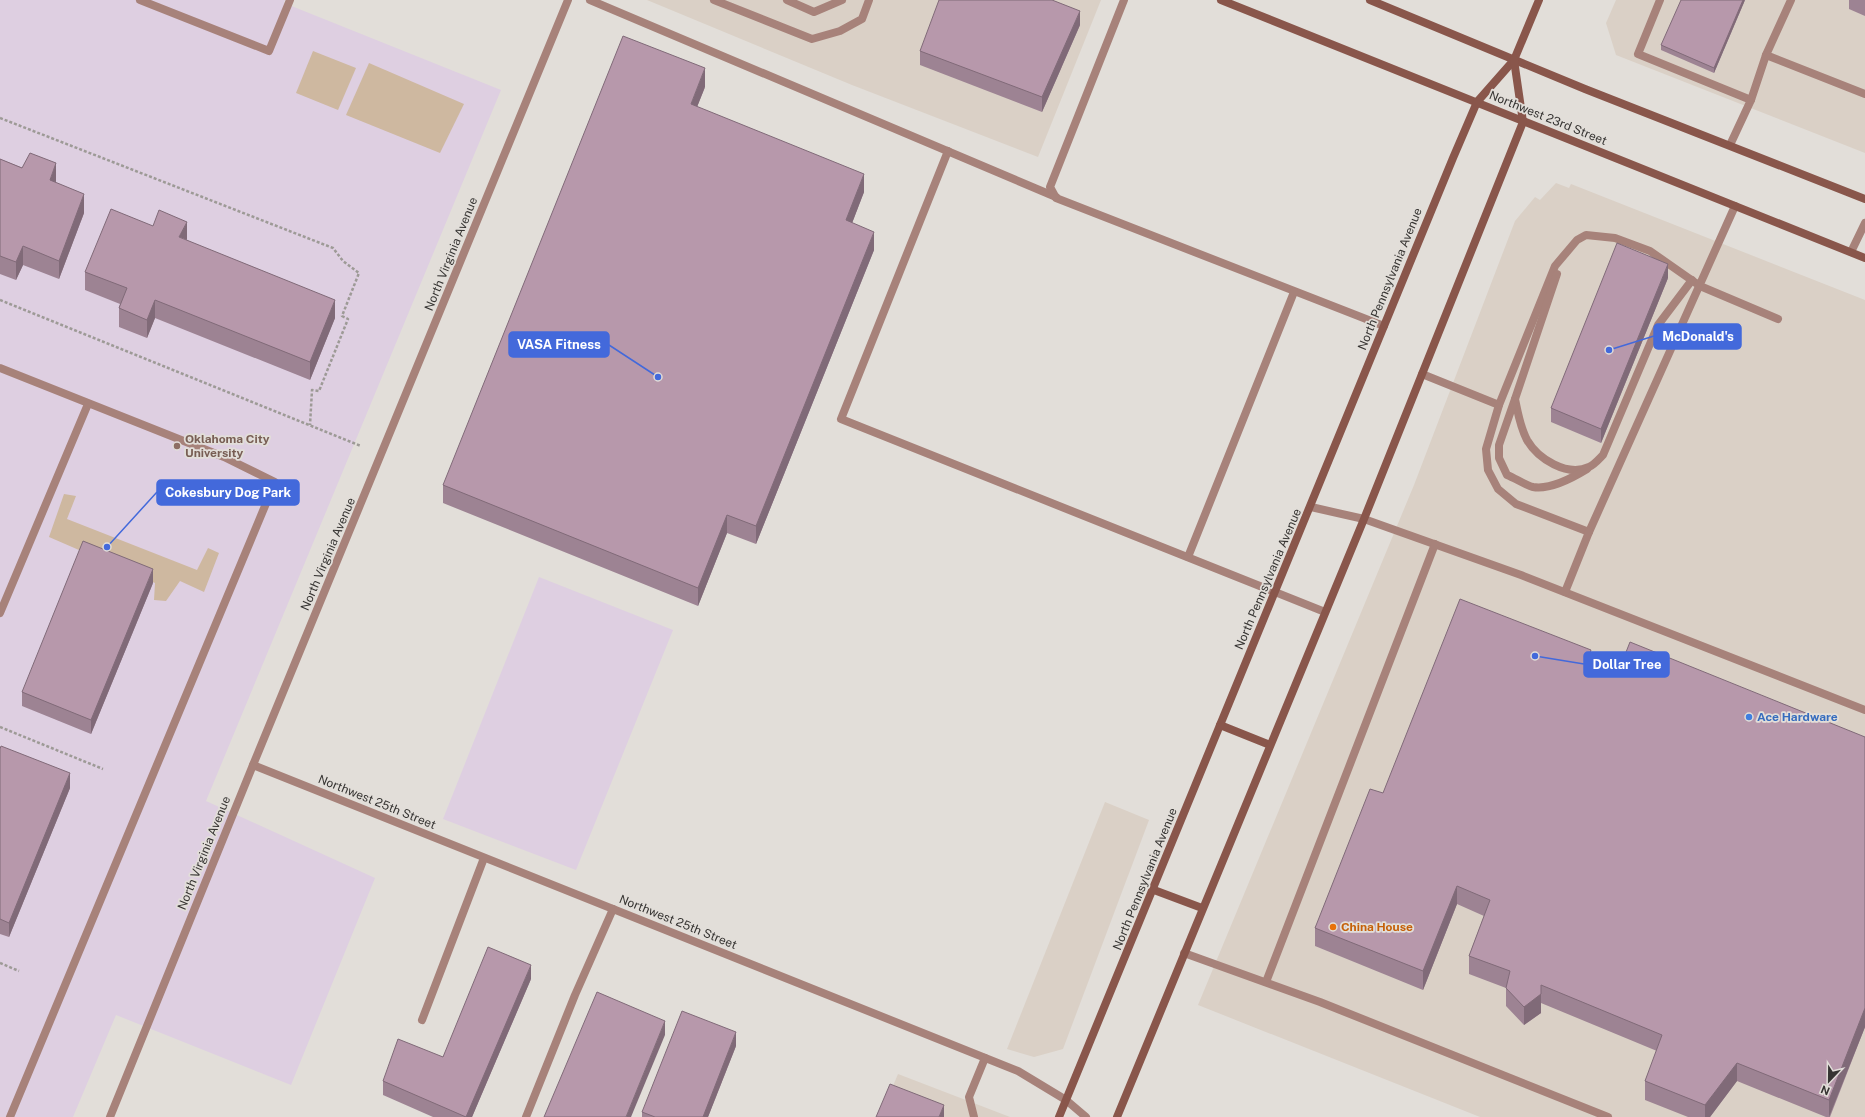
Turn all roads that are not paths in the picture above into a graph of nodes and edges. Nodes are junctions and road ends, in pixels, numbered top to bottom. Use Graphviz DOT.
graph roads {
  1 [pos="140,0"];
  2 [pos="290,0"];
  3 [pos="568,0"];
  4 [pos="590,0"];
  5 [pos="714,0"];
  6 [pos="787,0"];
  7 [pos="842,0"];
  8 [pos="869,0"];
  9 [pos="1124,0"];
  10 [pos="1221,0"];
  11 [pos="1370,0"];
  12 [pos="1539,0"];
  13 [pos="1660,0"];
  14 [pos="1791,0"];
  15 [pos="1766,54"];
  16 [pos="1514,60"];
  17 [pos="1865,94"];
  18 [pos="1751,100"];
  19 [pos="1477,102"];
  20 [pos="1524,122"];
  21 [pos="1730,145"];
  22 [pos="948,151"];
  23 [pos="1056,198"];
  24 [pos="1865,198"];
  25 [pos="1735,206"];
  26 [pos="1865,223"];
  27 [pos="1851,252"];
  28 [pos="1865,258"];
  29 [pos="1555,266"];
  30 [pos="1692,280"];
  31 [pos="1700,286"];
  32 [pos="1294,292"];
  33 [pos="1778,319"];
  34 [pos="1384,326"];
  35 [pos="0,368"];
  36 [pos="1422,374"];
  37 [pos="1515,399"];
  38 [pos="88,404"];
  39 [pos="1499,405"];
  40 [pos="1590,467"];
  41 [pos="1311,507"];
  42 [pos="1364,519"];
  43 [pos="1589,532"];
  44 [pos="1435,544"];
  45 [pos="1188,557"];
  46 [pos="1275,592"];
  47 [pos="1565,592"];
  48 [pos="1325,612"];
  49 [pos="0,613"];
  50 [pos="1865,710"];
  51 [pos="1220,725"];
  52 [pos="1270,745"];
  53 [pos="253,765"];
  54 [pos="484,858"];
  55 [pos="1154,890"];
  56 [pos="1202,908"];
  57 [pos="613,909"];
  58 [pos="1184,953"];
  59 [pos="1266,982"];
  60 [pos="422,1020"];
  61 [pos="985,1058"];
  62 [pos="1066,1100"];
  63 [pos="10,1117"];
  64 [pos="110,1117"];
  65 [pos="526,1117"];
  66 [pos="974,1117"];
  67 [pos="1059,1117"];
  68 [pos="1086,1117"];
  69 [pos="1117,1117"];
  70 [pos="1608,1117"];
  1 -- 2 [label="street"];
  3 -- 53 [label="street, North Virginia Avenue"];
  4 -- 22 [label="street"];
  5 -- 8 [label="street"];
  6 -- 7 [label="street"];
  9 -- 23 [label="street"];
  10 -- 19 [label="main road, Northwest 23rd Street"];
  11 -- 16 [label="main road"];
  12 -- 16 [label="main road, North Pennsylvania Avenue"];
  13 -- 18 [label="street"];
  14 -- 15 [label="street"];
  15 -- 17 [label="street"];
  15 -- 18 [label="street"];
  16 -- 19 [label="main road, North Pennsylvania Avenue"];
  16 -- 20 [label="main road"];
  16 -- 21 [label="main road"];
  18 -- 21 [label="street"];
  19 -- 20 [label="main road, Northwest 23rd Street"];
  19 -- 34 [label="main road, North Pennsylvania Avenue"];
  20 -- 25 [label="main road, Northwest 23rd Street"];
  20 -- 36 [label="main road"];
  21 -- 24 [label="main road"];
  22 -- 23 [label="street"];
  22 -- 45 [label="street"];
  23 -- 32 [label="street"];
  25 -- 27 [label="main road, Northwest 23rd Street"];
  25 -- 31 [label="street"];
  26 -- 27 [label="street"];
  27 -- 28 [label="main road, Northwest 23rd Street"];
  29 -- 30 [label="street"];
  29 -- 37 [label="street"];
  29 -- 39 [label="street"];
  30 -- 31 [label="street"];
  30 -- 40 [label="street"];
  31 -- 33 [label="street"];
  31 -- 43 [label="street"];
  32 -- 34 [label="street"];
  32 -- 45 [label="street"];
  34 -- 41 [label="main road, North Pennsylvania Avenue"];
  35 -- 38 [label="street"];
  36 -- 39 [label="street"];
  36 -- 42 [label="main road"];
  37 -- 40 [label="street"];
  37 -- 40 [label="street"];
  38 -- 49 [label="street"];
  38 -- 63 [label="street"];
  39 -- 43 [label="street"];
  41 -- 42 [label="street"];
  41 -- 46 [label="main road, North Pennsylvania Avenue"];
  42 -- 44 [label="street"];
  42 -- 48 [label="main road"];
  43 -- 47 [label="street"];
  44 -- 47 [label="street"];
  44 -- 59 [label="street"];
  45 -- 46 [label="street"];
  46 -- 48 [label="street"];
  46 -- 51 [label="main road, North Pennsylvania Avenue"];
  47 -- 50 [label="street"];
  48 -- 52 [label="main road"];
  51 -- 52 [label="main road"];
  51 -- 55 [label="main road, North Pennsylvania Avenue"];
  52 -- 56 [label="main road"];
  53 -- 54 [label="street, Northwest 25th Street"];
  53 -- 64 [label="street, North Virginia Avenue"];
  54 -- 57 [label="street, Northwest 25th Street"];
  54 -- 60 [label="street"];
  55 -- 56 [label="main road"];
  55 -- 62 [label="main road, North Pennsylvania Avenue"];
  56 -- 58 [label="main road"];
  57 -- 61 [label="street, Northwest 25th Street"];
  57 -- 65 [label="street"];
  58 -- 59 [label="street"];
  58 -- 69 [label="main road"];
  59 -- 70 [label="street"];
  61 -- 62 [label="street, Northwest 25th Street"];
  61 -- 66 [label="street"];
  62 -- 67 [label="main road, North Pennsylvania Avenue"];
  62 -- 68 [label="street, Northwest 25th Street"];
}
